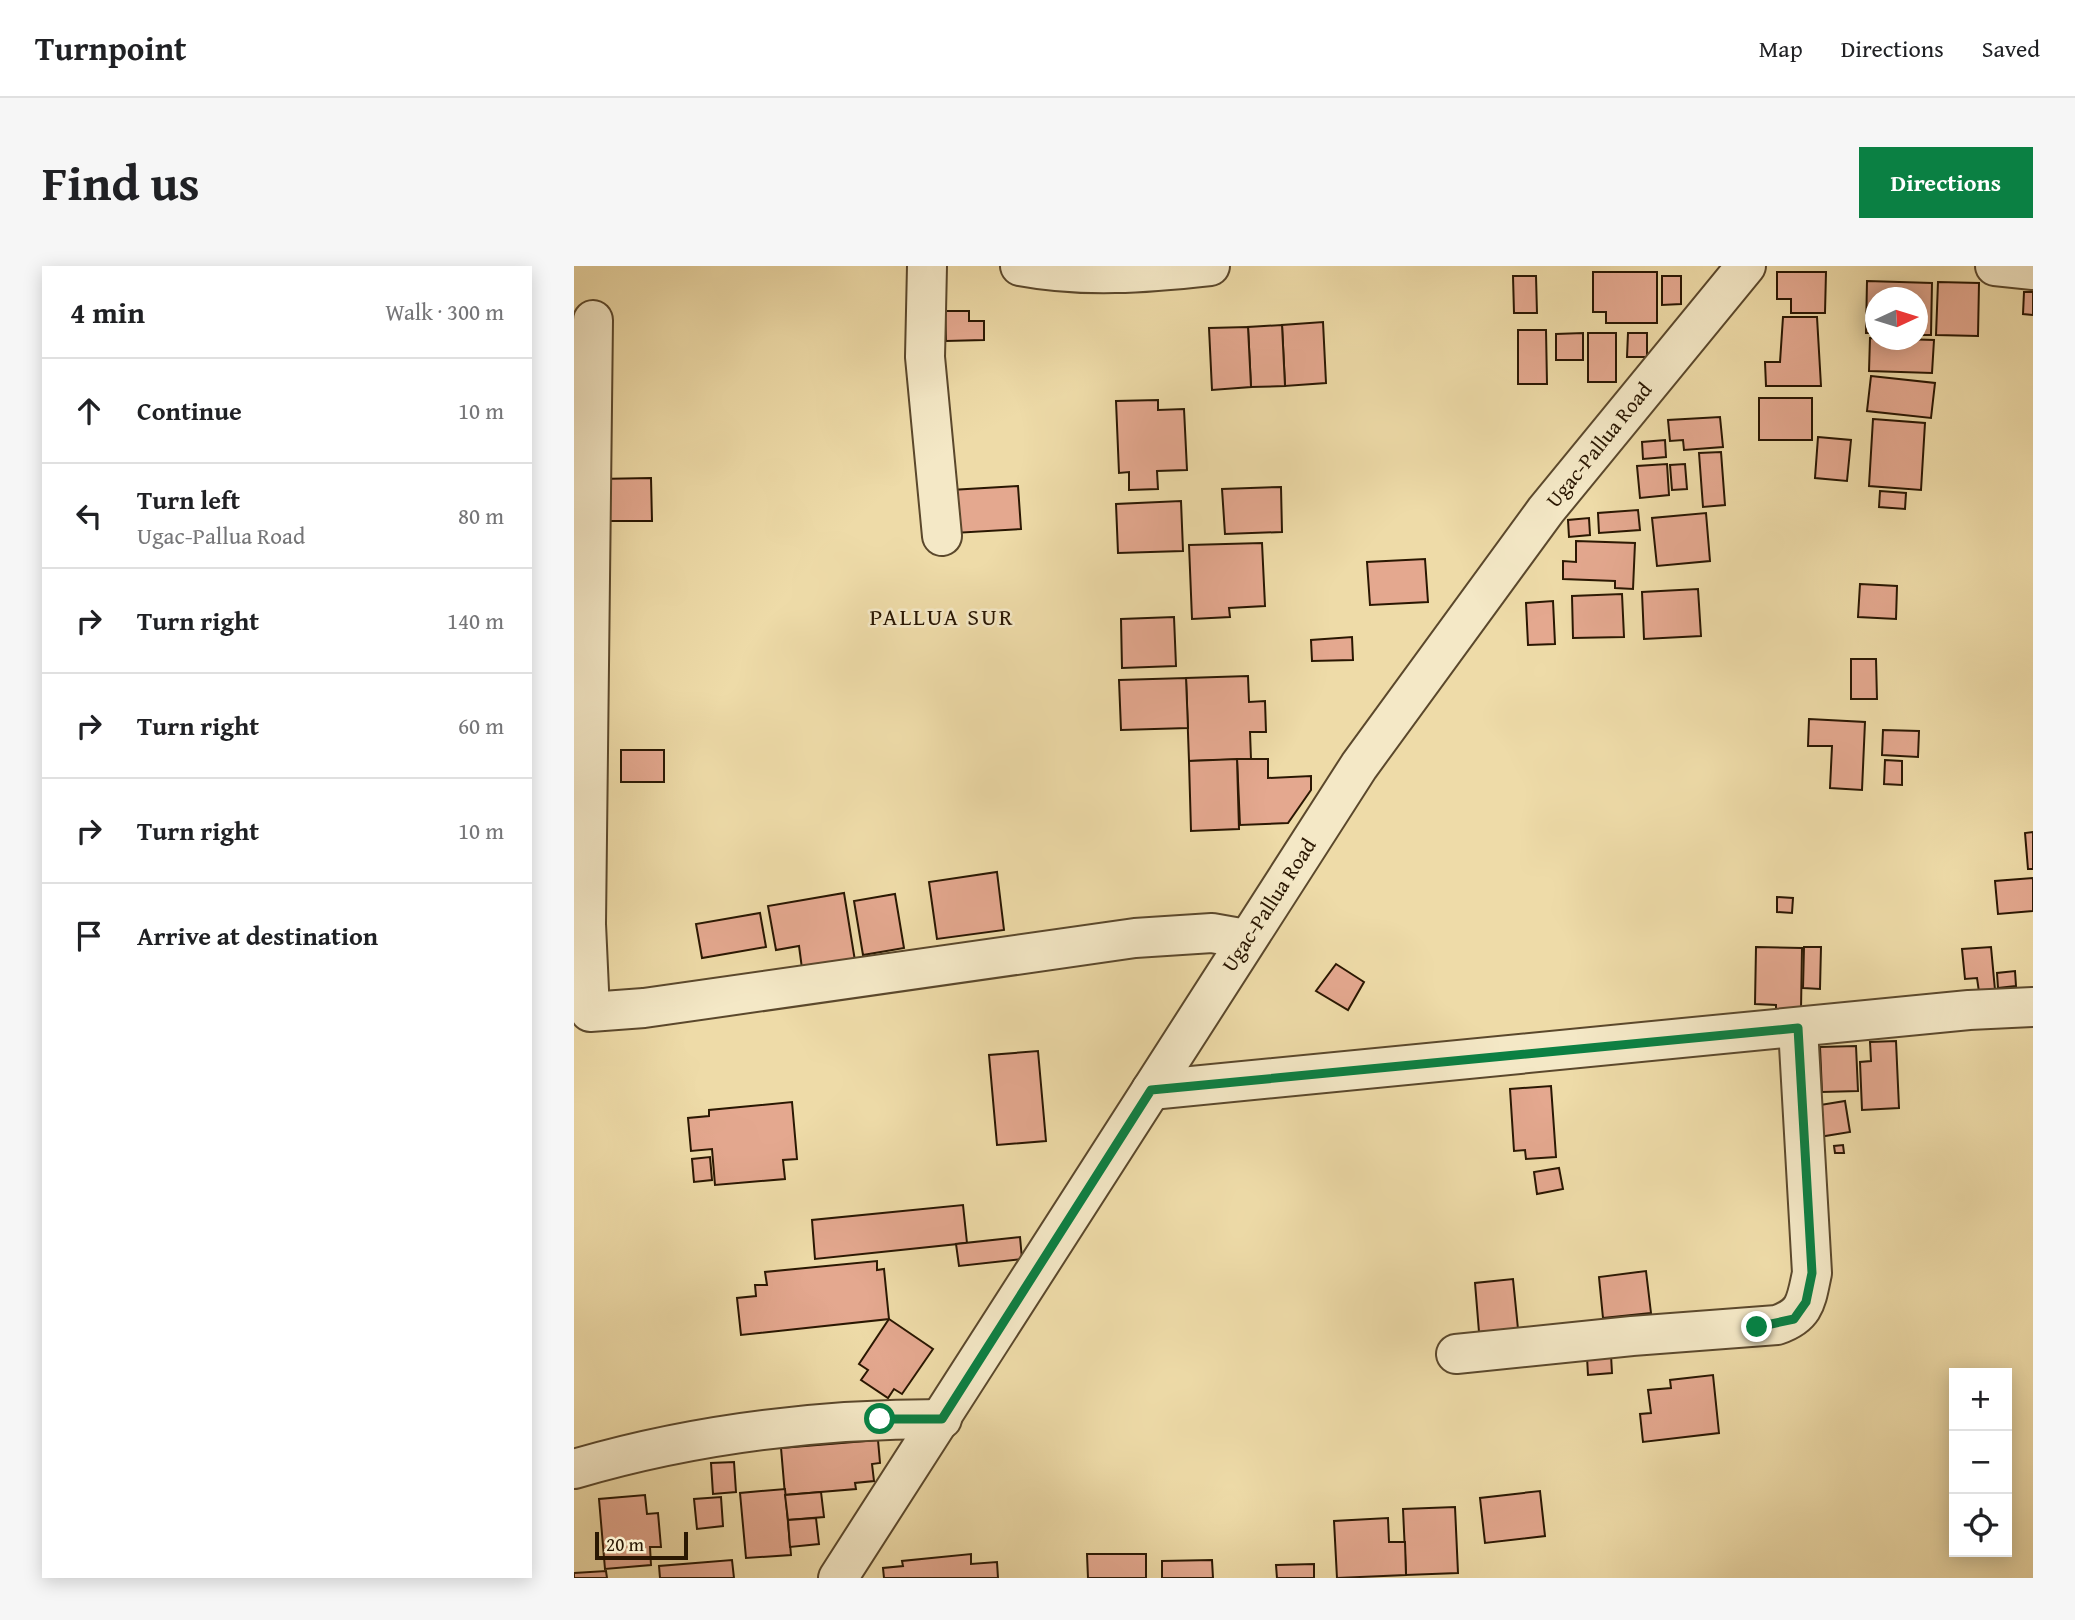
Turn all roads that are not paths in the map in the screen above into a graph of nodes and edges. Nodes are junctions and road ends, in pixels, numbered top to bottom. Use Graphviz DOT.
graph roads {
  1 [pos="926,266"];
  2 [pos="1020,266"];
  3 [pos="1210,266"];
  4 [pos="1746,266"];
  5 [pos="1995,266"];
  6 [pos="2033,270"];
  7 [pos="593,320"];
  8 [pos="942,536"];
  9 [pos="580,923"];
  10 [pos="1246,939"];
  11 [pos="2033,1007"];
  12 [pos="582,1013"];
  13 [pos="1798,1028"];
  14 [pos="1151,1090"];
  15 [pos="1456,1354"];
  16 [pos="942,1419"];
  17 [pos="574,1469"];
  18 [pos="838,1578"];
  1 -- 8 [label="street"];
  2 -- 3 [label="street"];
  4 -- 10 [label="street, Ugac-Pallua Road"];
  5 -- 6 [label="street"];
  7 -- 9 [label="street"];
  9 -- 12 [label="street"];
  10 -- 12 [label="street"];
  10 -- 14 [label="street, Ugac-Pallua Road"];
  11 -- 13 [label="street"];
  13 -- 14 [label="street"];
  13 -- 15 [label="street"];
  14 -- 16 [label="street, Ugac-Pallua Road"];
  16 -- 17 [label="street"];
  16 -- 18 [label="street, Ugac-Pallua Road"];
}
